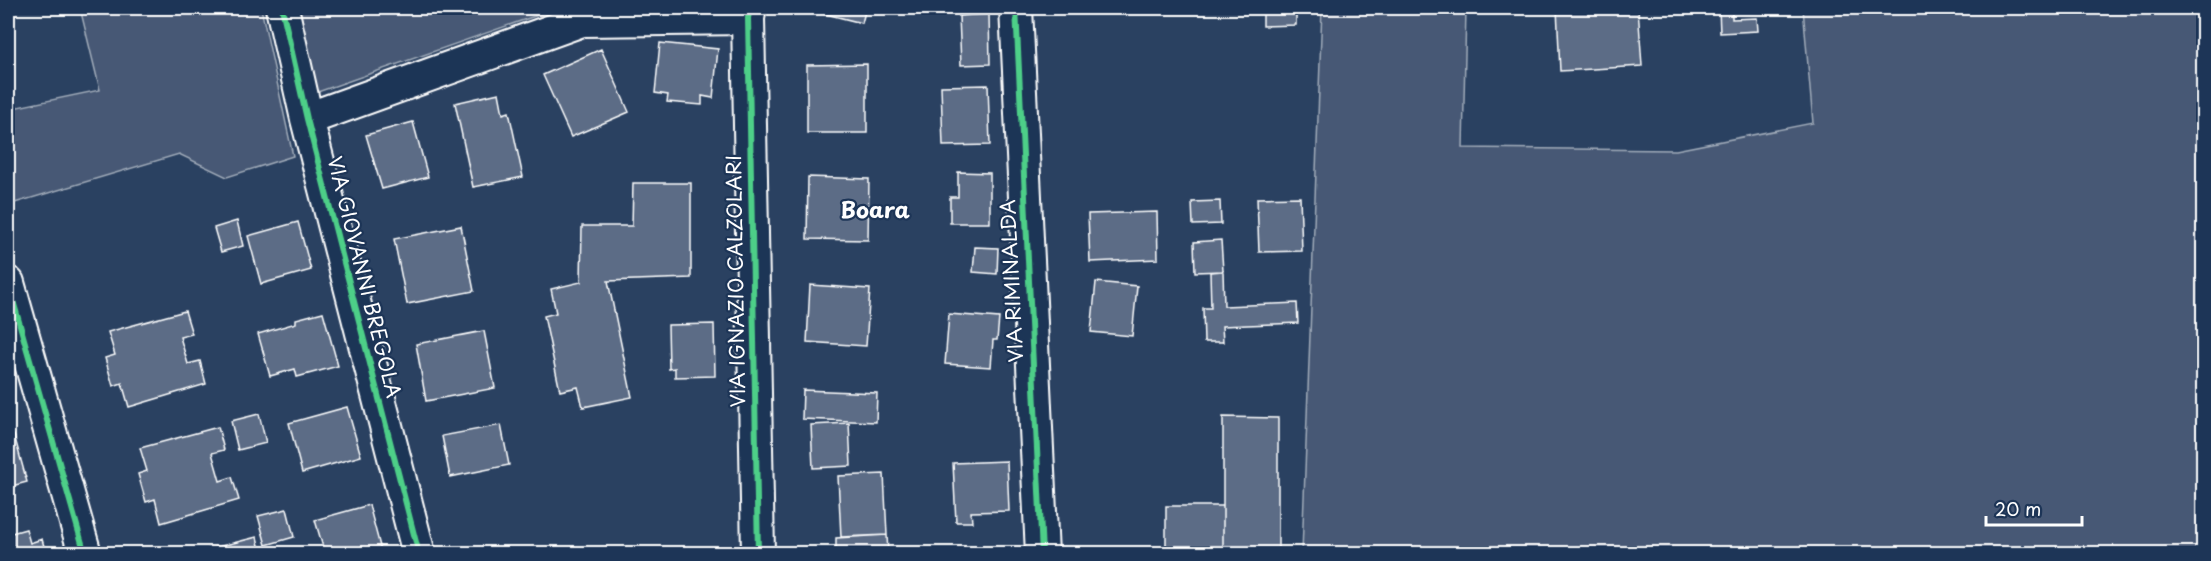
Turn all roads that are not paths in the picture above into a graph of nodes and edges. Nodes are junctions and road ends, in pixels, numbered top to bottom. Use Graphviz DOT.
graph roads {
  1 [pos="282,8"];
  2 [pos="1016,8"];
  3 [pos="749,13"];
  4 [pos="307,119"];
  5 [pos="8,283"];
  6 [pos="18,360"];
  7 [pos="86,554"];
  8 [pos="419,554"];
  9 [pos="758,554"];
  10 [pos="1042,554"];
  1 -- 4 [label="street, VIA GIOVANNI BREGOLA"];
  2 -- 10 [label="street, VIA RIMINALDA"];
  3 -- 4 [label="street"];
  3 -- 9 [label="street, VIA IGNAZIO CALZOLARI"];
  4 -- 8 [label="street, VIA GIOVANNI BREGOLA"];
  5 -- 6 [label="street"];
  6 -- 7 [label="street"];
}
